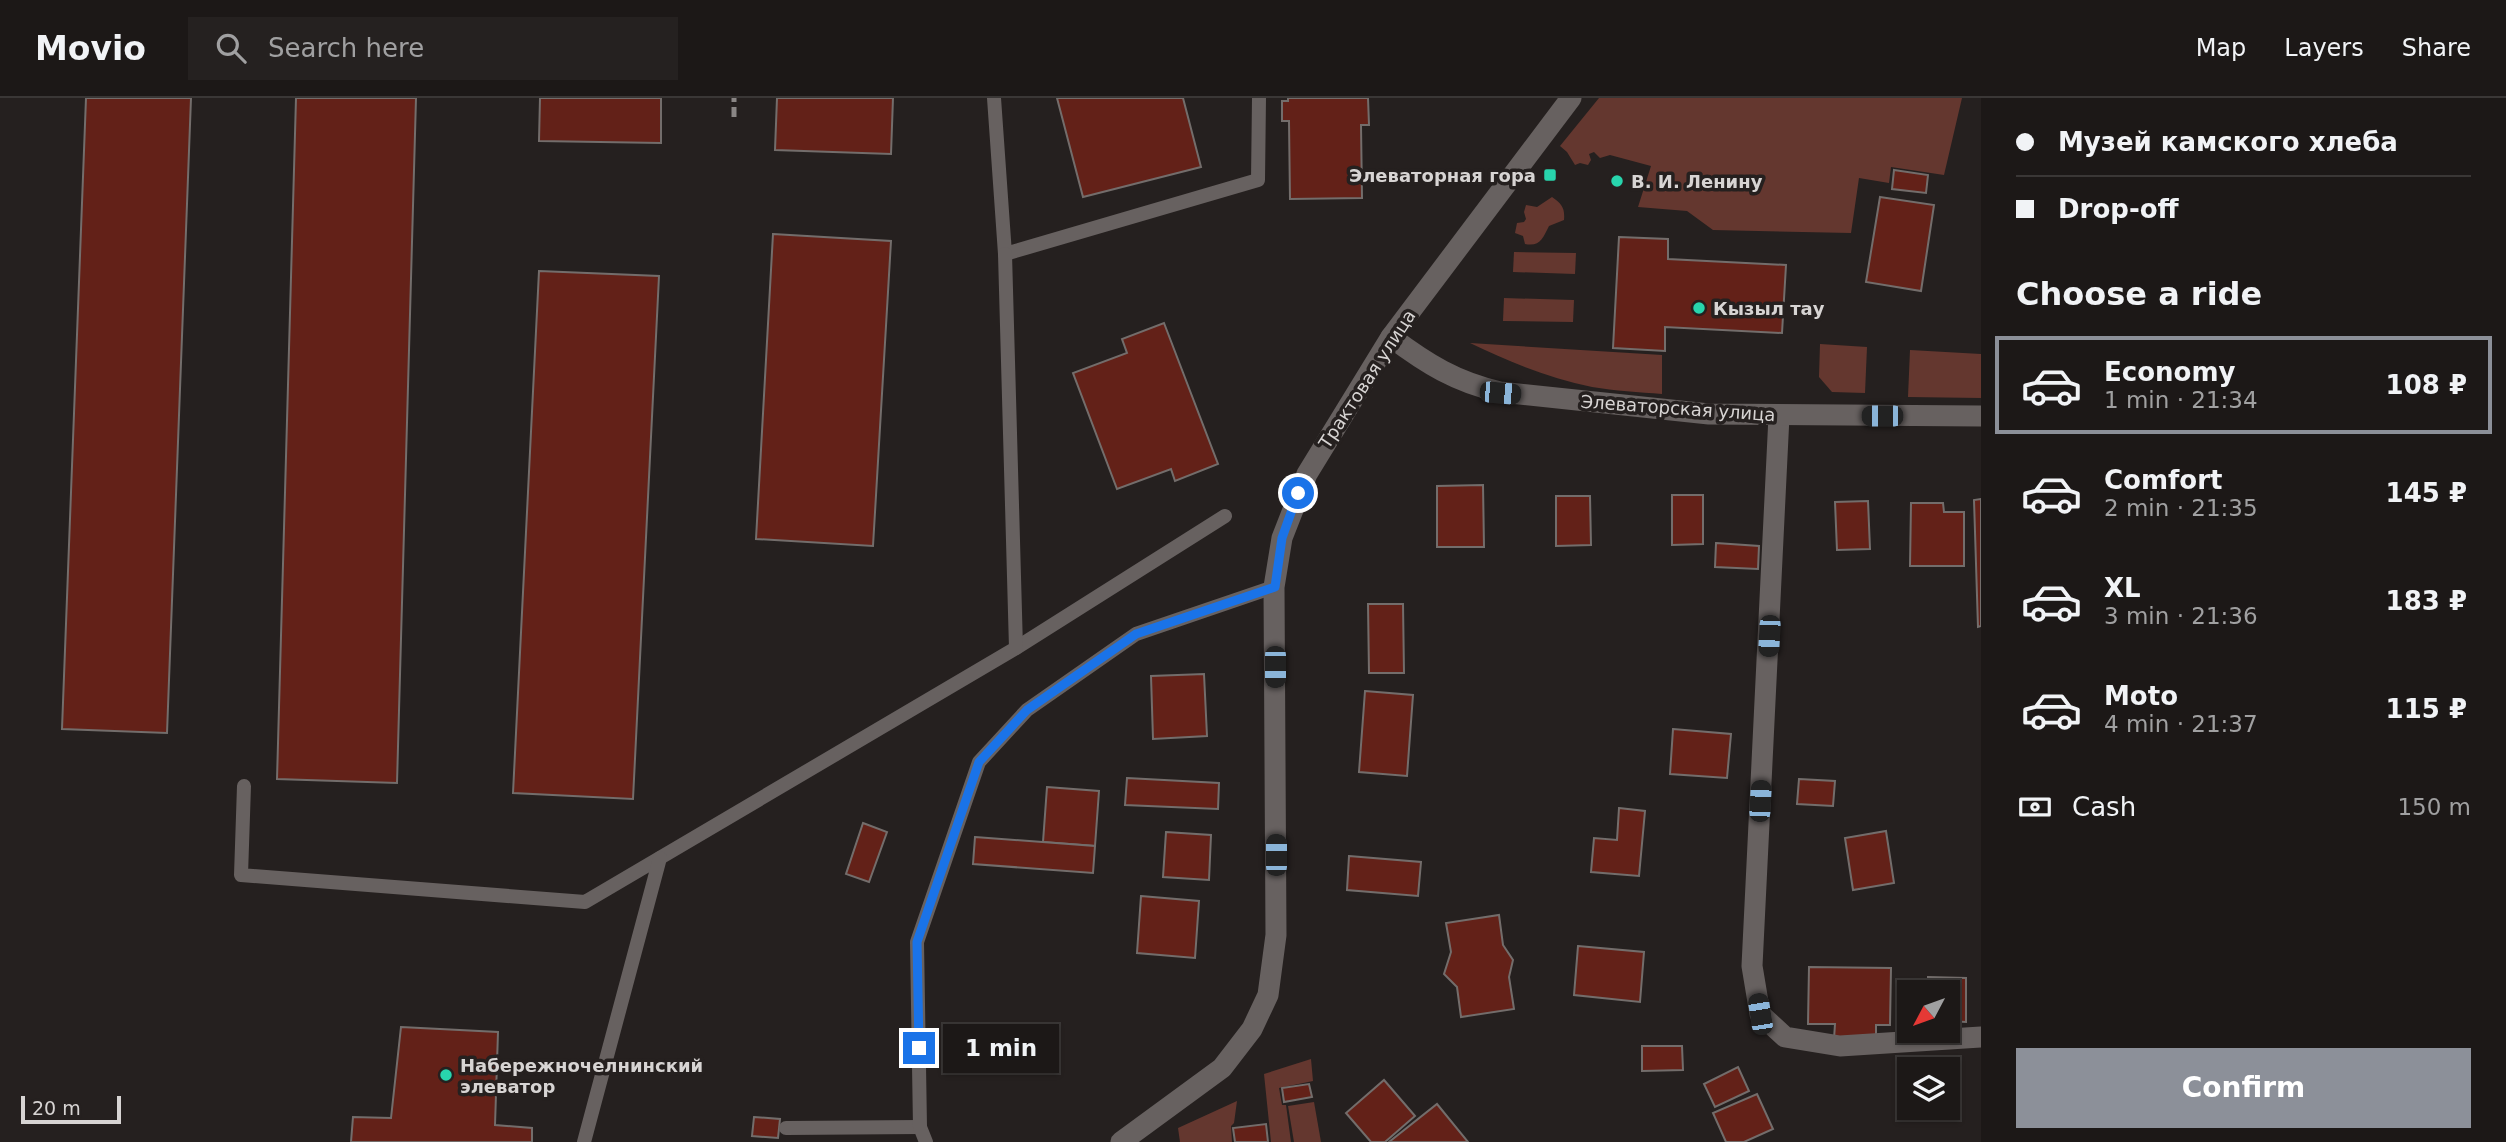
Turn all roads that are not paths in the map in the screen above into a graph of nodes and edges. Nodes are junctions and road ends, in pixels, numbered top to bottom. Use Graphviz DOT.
graph roads {
  1 [pos="995,98"];
  2 [pos="1259,98"];
  3 [pos="1571,98"];
  4 [pos="1004,254"];
  5 [pos="1391,337"];
  6 [pos="1779,415"];
  7 [pos="1981,416"];
  8 [pos="1225,516"];
  9 [pos="1275,587"];
  10 [pos="1016,648"];
  11 [pos="244,786"];
  12 [pos="660,858"];
  13 [pos="1981,1037"];
  14 [pos="920,1127"];
  15 [pos="786,1128"];
  16 [pos="584,1142"];
  17 [pos="926,1142"];
  18 [pos="1121,1142"];
  1 -- 4 [label="lane"];
  2 -- 4 [label="lane"];
  3 -- 5 [label="street, Трактовая улица"];
  4 -- 10 [label="lane"];
  5 -- 6 [label="street, Элеваторская улица"];
  5 -- 9 [label="street, Трактовая улица"];
  6 -- 7 [label="street, Элеваторская улица"];
  6 -- 13 [label="street"];
  8 -- 10 [label="lane"];
  9 -- 14 [label="lane"];
  9 -- 18 [label="street, Трактовая улица"];
  10 -- 12 [label="lane"];
  11 -- 12 [label="lane"];
  12 -- 16 [label="lane"];
  14 -- 15 [label="lane"];
  14 -- 17 [label="lane"];
}
